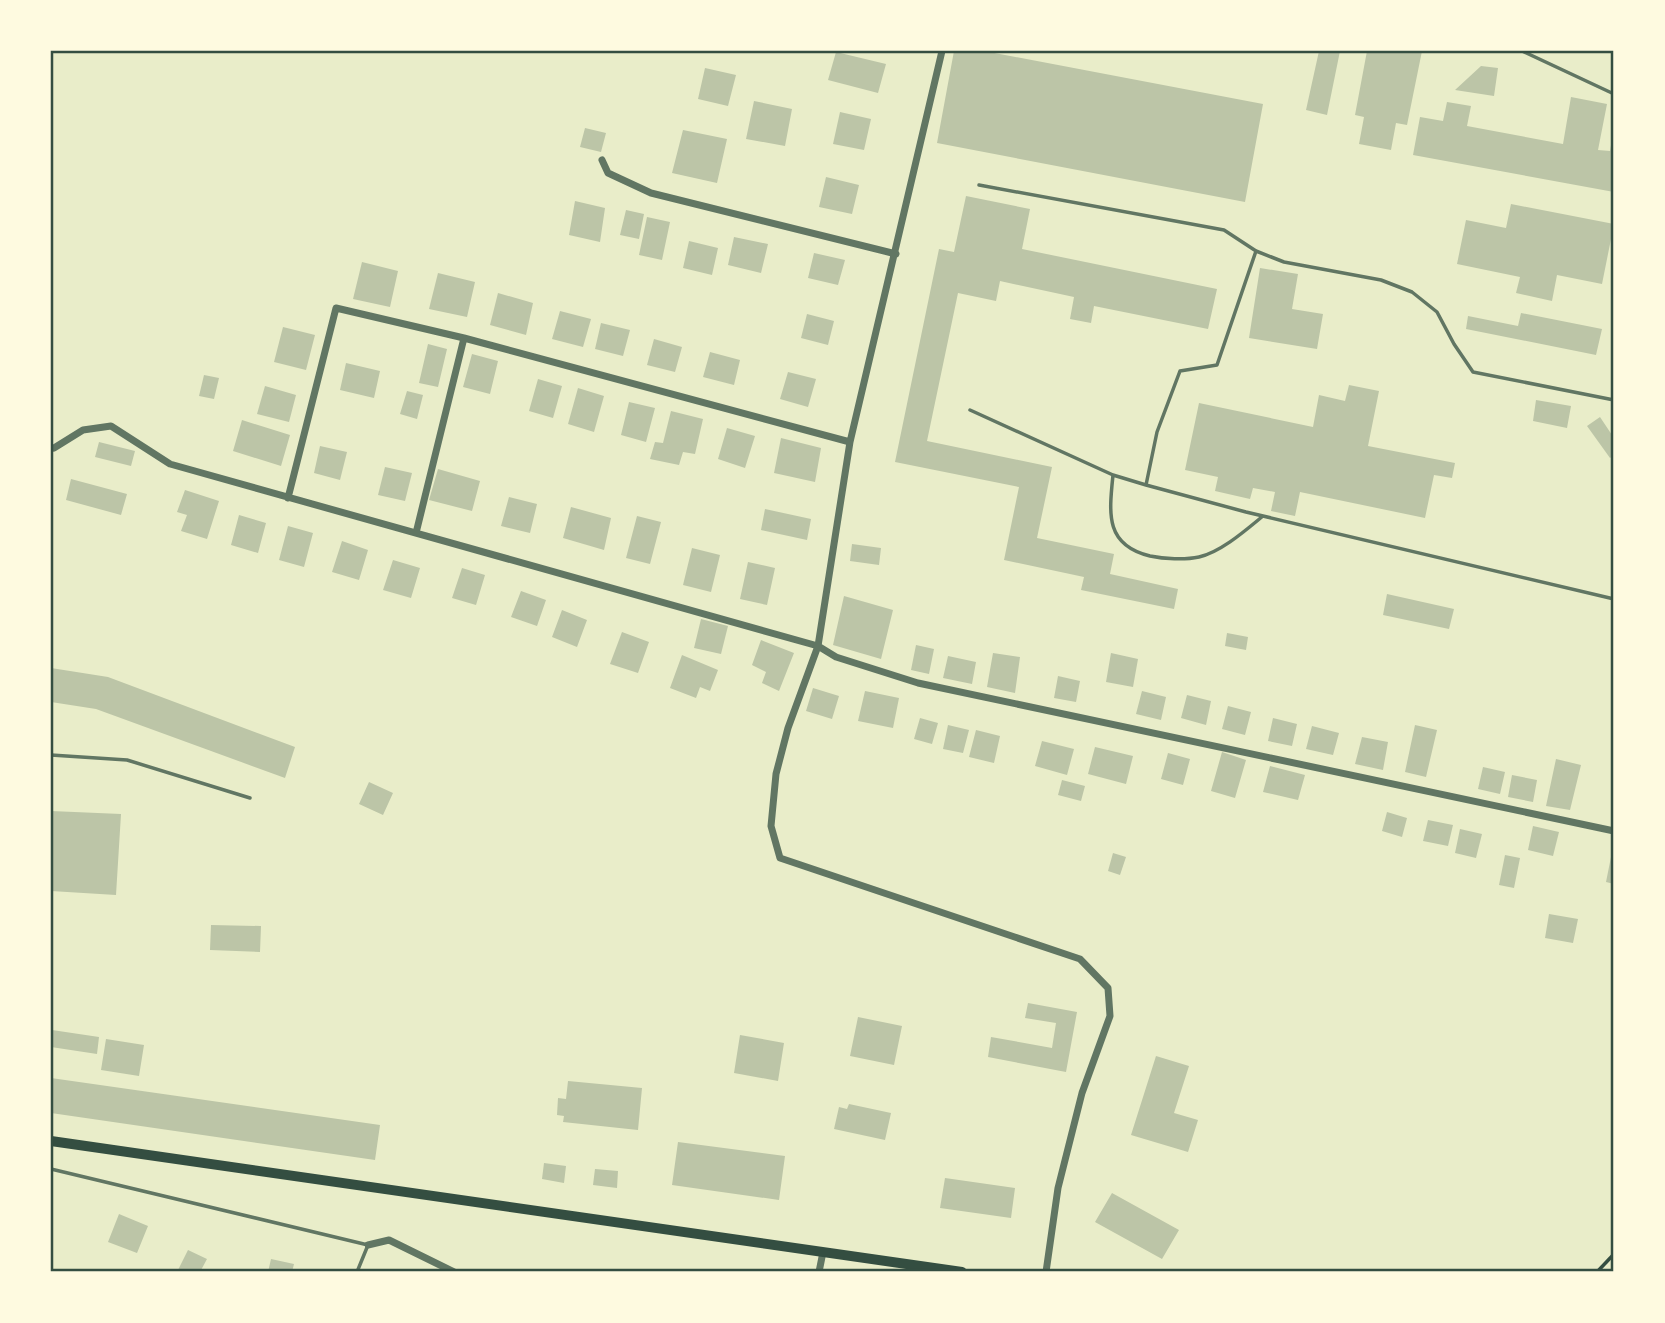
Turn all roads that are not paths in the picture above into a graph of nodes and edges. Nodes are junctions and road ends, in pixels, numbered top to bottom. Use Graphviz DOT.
graph roads {
  1 [pos="942,51"];
  2 [pos="1522,51"];
  3 [pos="1614,94"];
  4 [pos="602,160"];
  5 [pos="979,185"];
  6 [pos="1256,251"];
  7 [pos="896,254"];
  8 [pos="464,338"];
  9 [pos="1614,401"];
  10 [pos="970,410"];
  11 [pos="850,442"];
  12 [pos="54,448"];
  13 [pos="1113,475"];
  14 [pos="1146,485"];
  15 [pos="288,498"];
  16 [pos="1264,516"];
  17 [pos="416,533"];
  18 [pos="1614,599"];
  19 [pos="818,646"];
  20 [pos="51,755"];
  21 [pos="250,798"];
  22 [pos="1614,831"];
  23 [pos="51,1141"];
  24 [pos="51,1169"];
  25 [pos="368,1245"];
  26 [pos="823,1252"];
  27 [pos="358,1272"];
  28 [pos="454,1272"];
  29 [pos="818,1272"];
  30 [pos="962,1272"];
  31 [pos="1046,1272"];
  1 -- 7 [label="street"];
  2 -- 3 [label="lane"];
  4 -- 7 [label="street"];
  5 -- 6 [label="lane"];
  6 -- 9 [label="lane"];
  6 -- 14 [label="lane"];
  7 -- 11 [label="street"];
  8 -- 11 [label="street"];
  8 -- 15 [label="street"];
  8 -- 17 [label="street"];
  10 -- 13 [label="lane"];
  11 -- 19 [label="street"];
  12 -- 15 [label="street"];
  13 -- 14 [label="lane"];
  13 -- 16 [label="lane"];
  14 -- 16 [label="lane"];
  15 -- 17 [label="street"];
  16 -- 18 [label="lane"];
  17 -- 19 [label="street"];
  19 -- 22 [label="street"];
  19 -- 31 [label="street"];
  20 -- 21 [label="lane"];
  23 -- 26 [label="main road"];
  24 -- 25 [label="lane"];
  25 -- 27 [label="lane"];
  25 -- 28 [label="street"];
  26 -- 29 [label="street"];
  26 -- 30 [label="main road"];
}
